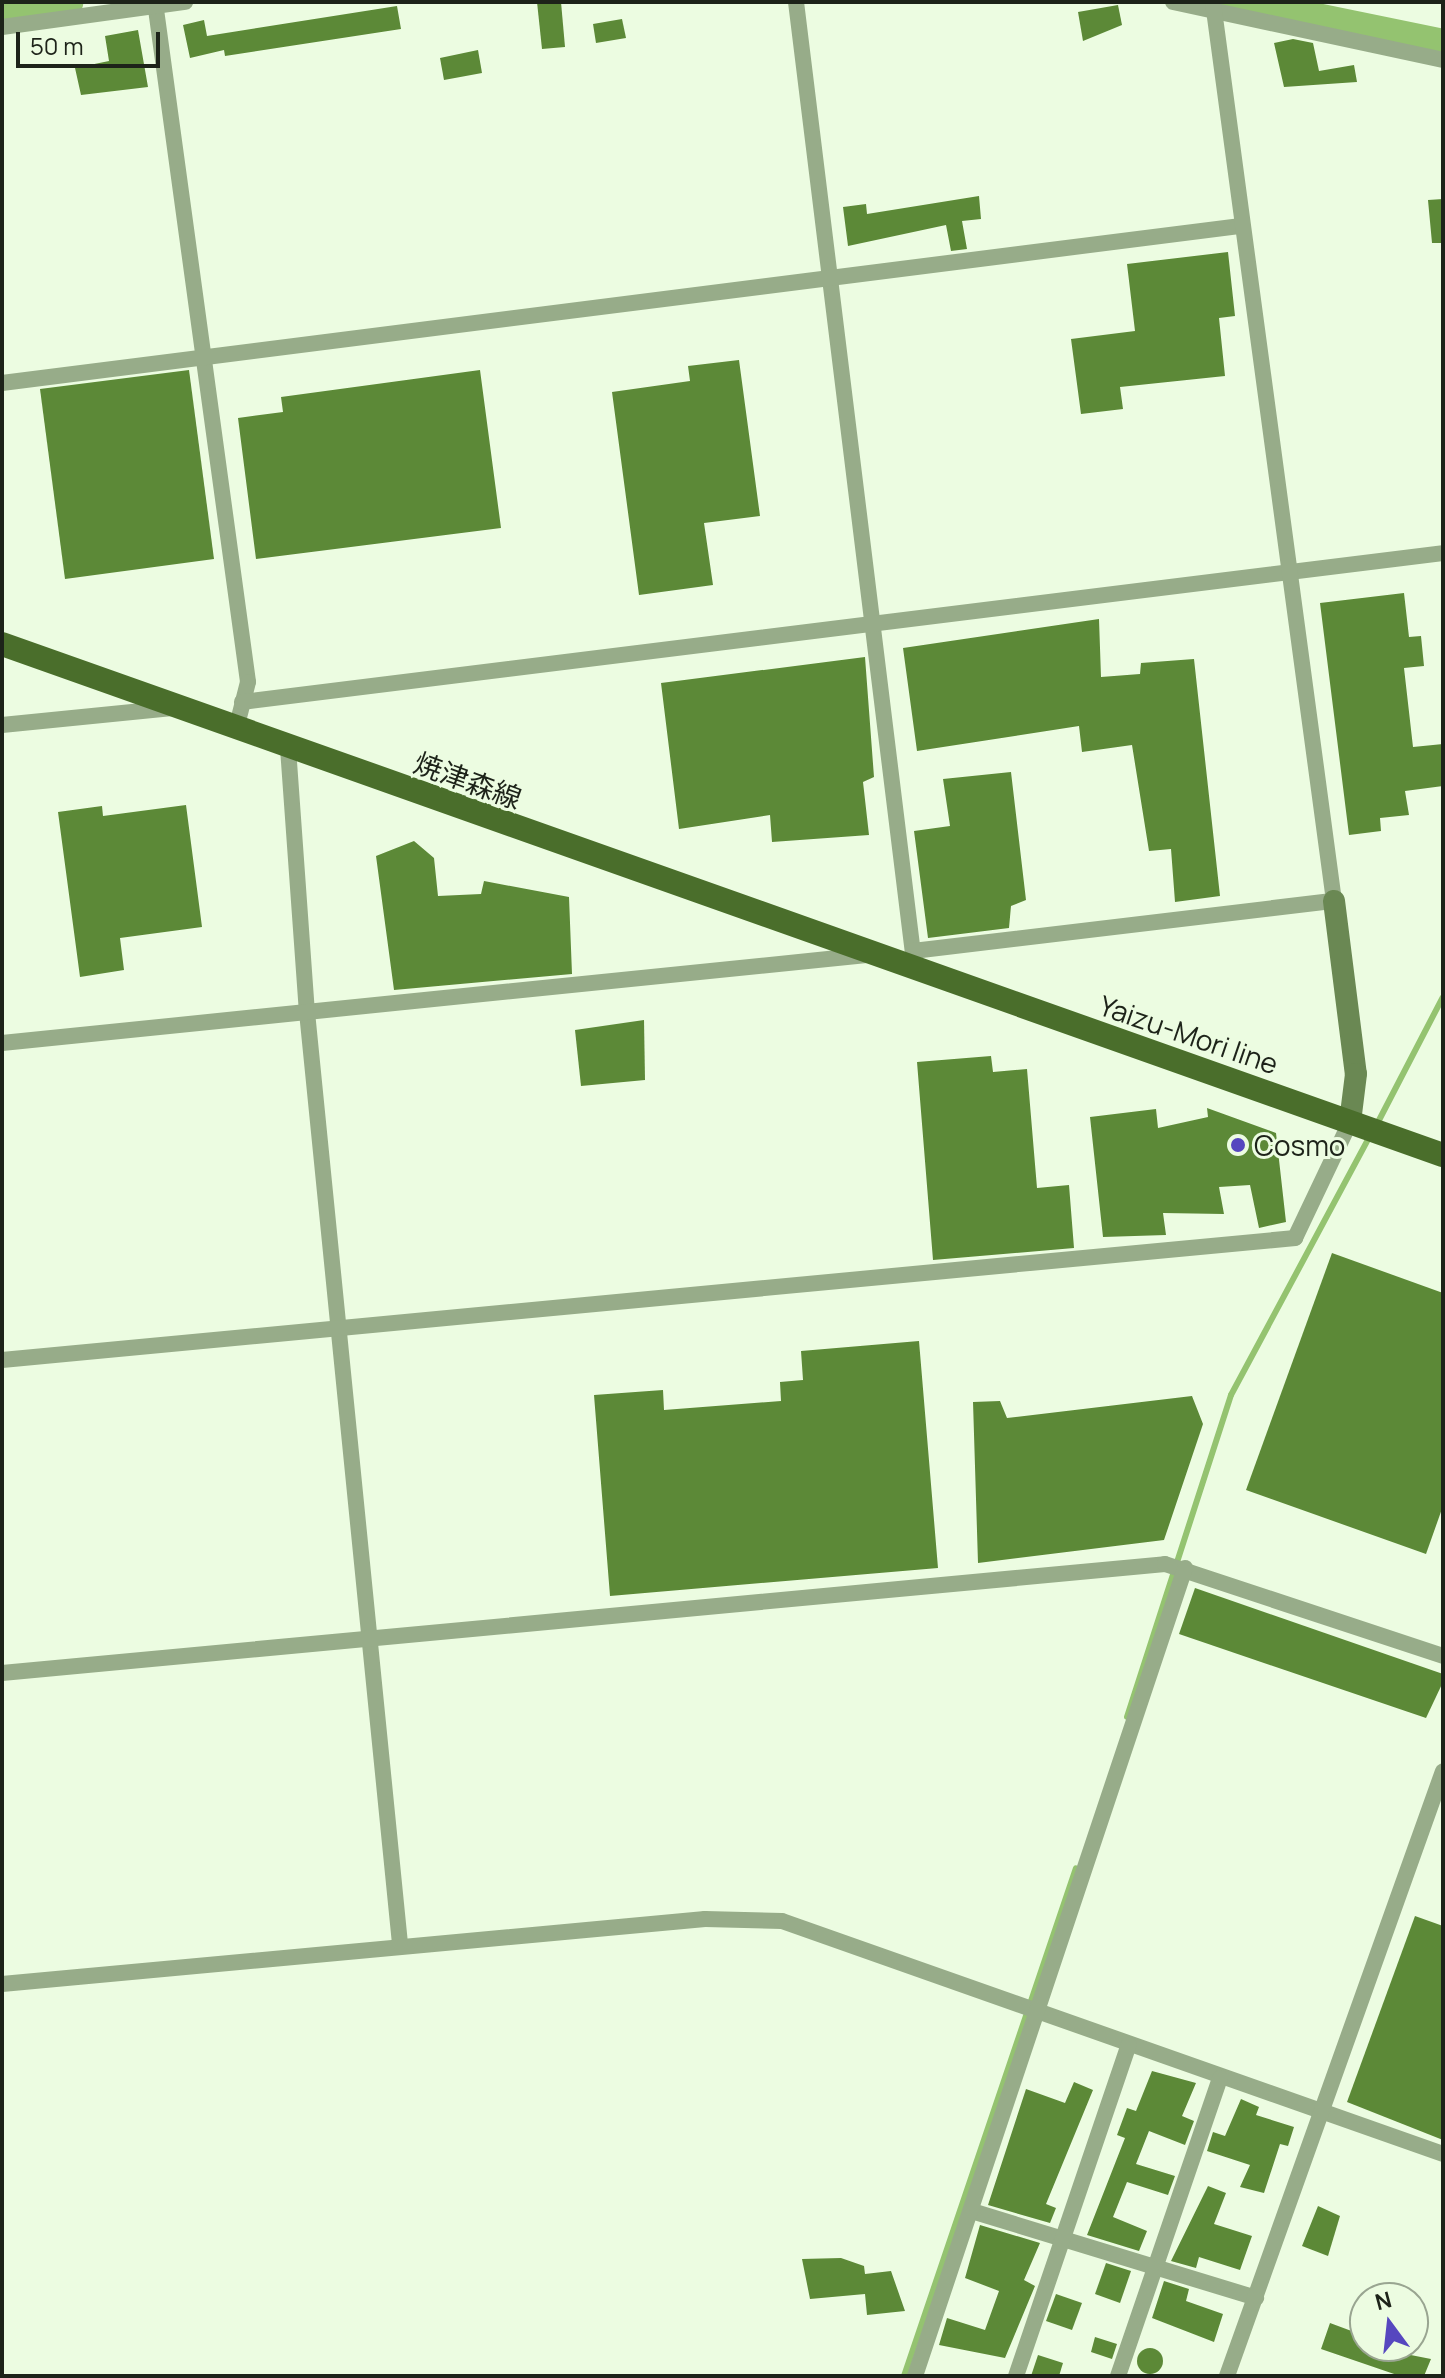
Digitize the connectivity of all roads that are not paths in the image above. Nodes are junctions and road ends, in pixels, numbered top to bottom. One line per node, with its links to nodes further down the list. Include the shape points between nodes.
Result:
1 (185, 2): 4 (street)
2 (796, 2): 9 (street)
3 (1173, 2): 5 (street)
4 (156, 4): 6 (street); 10 (street)
5 (1212, 6): 7 (street); 8 (street)
6 (2, 27)
7 (1443, 60)
8 (1239, 226): 9 (street); 13 (street)
9 (830, 278): 10 (street); 14 (street)
10 (203, 359): 11 (street); 16 (street, via 248,682)
11 (2, 383)
12 (1443, 553): 13 (street)
13 (1286, 574): 14 (street); 21 (street)
14 (874, 625): 16 (street); 23 (street)
15 (2, 644): 17 (main road, 焼津森線)
16 (242, 702): 19 (street)
17 (177, 707): 18 (street); 19 (main road, 焼津森線)
18 (2, 725)
19 (236, 729): 20 (main road, 焼津森線)
20 (288, 748): 22 (main road, 焼津森線); 24 (street)
21 (1334, 901): 23 (street); 26 (street, via 1356,1074)
22 (869, 955): 23 (main road, 焼津森線); 24 (street)
23 (914, 960): 26 (main road, Yaizu-Mori line)
24 (307, 1012): 25 (street); 28 (street)
25 (2, 1043)
26 (1350, 1122): 27 (main road, Yaizu-Mori line); 28 (street, via 1295,1238)
27 (1443, 1155)
28 (341, 1324): 29 (street); 31 (street)
29 (2, 1360)
30 (1185, 1568): 31 (street, via 1165,1564); 32 (street); 37 (street)
31 (370, 1640): 33 (street); 35 (street)
32 (1443, 1656)
33 (2, 1673)
34 (1443, 1771): 40 (street)
35 (400, 1944): 36 (street); 37 (street, via 705,1919 782,1921)
36 (2, 1984)
37 (1039, 2013): 38 (street); 42 (street)
38 (1129, 2045): 39 (street); 43 (street)
39 (1220, 2078): 40 (street); 44 (street)
40 (1324, 2113): 41 (street); 45 (street)
41 (1443, 2154)
42 (975, 2212): 43 (street); 46 (street)
43 (1063, 2239): 44 (street); 47 (street)
44 (1155, 2270): 45 (street); 48 (street)
45 (1256, 2298): 49 (street)
46 (915, 2376)
47 (1016, 2376)
48 (1118, 2376)
49 (1227, 2376)

